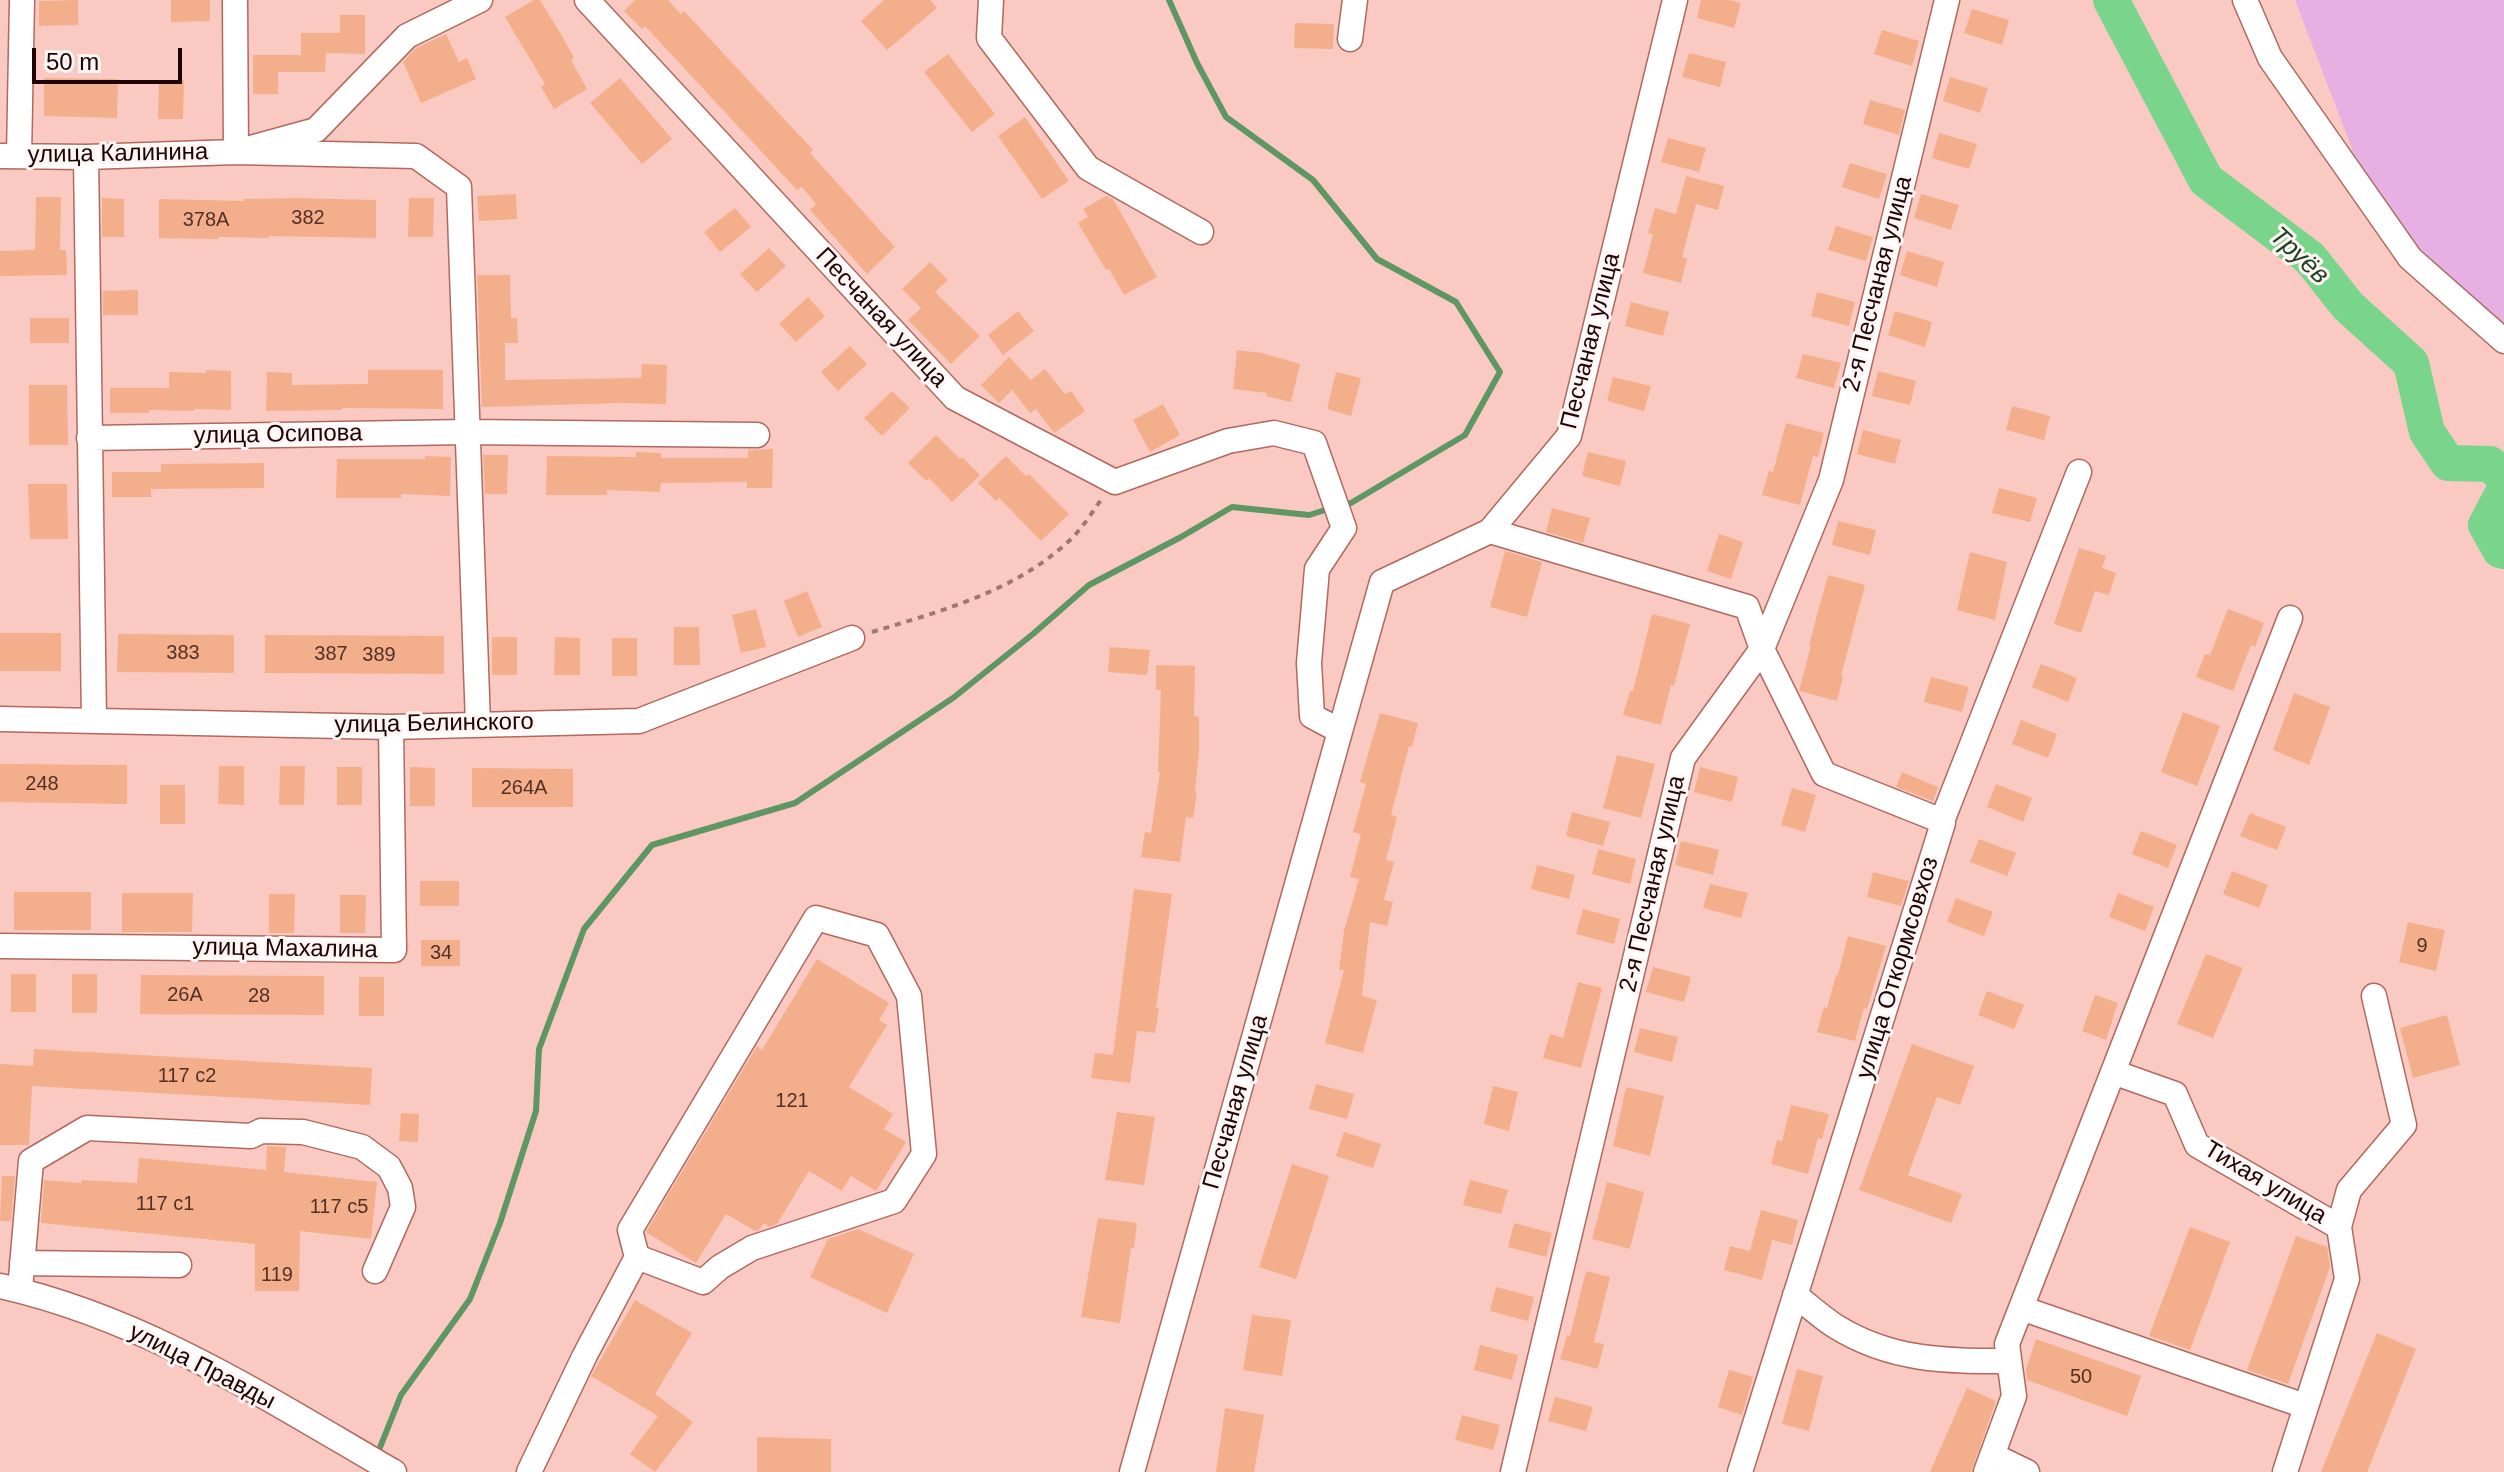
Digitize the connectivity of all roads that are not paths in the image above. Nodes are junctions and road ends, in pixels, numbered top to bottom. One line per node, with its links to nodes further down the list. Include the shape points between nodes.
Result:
1 (22, 0): 12 (street)
2 (235, 0): 11 (street)
3 (480, 0): 11 (street, улица Калинина, via 407,36 316,130)
4 (587, 0): 28 (street, Песчаная улица, via 955,398 1115,482 1228,441 1274,433 1314,443 1344,528 1317,569 1309,663 1312,716)
5 (991, 0): 14 (street, via 989,38 1088,168)
6 (1355, 0): 10 (street)
7 (1675, 0): 20 (street, Песчаная улица, via 1569,436)
8 (1947, 0): 23 (street, 2-я Песчаная улица, via 1831,480)
9 (2245, 0): 15 (street, via 2270,58 2410,258)
10 (1350, 39)
11 (236, 152): 13 (street, улица Калинина); 16 (street, улица Калинина, via 416,156 459,187)
12 (10, 156): 13 (street, улица Калинина)
13 (86, 157): 18 (street)
14 (1201, 232)
15 (2504, 341)
16 (468, 432): 17 (street, улица Осипова); 18 (street, улица Осипова); 26 (street)
17 (757, 435)
18 (89, 438): 25 (street)
19 (2079, 472): 29 (street, улица Откормсовхоз)
20 (1490, 531): 23 (street, via 1747,607); 28 (street, Песчаная улица, via 1382,582)
21 (2290, 618): 32 (street)
22 (852, 638): 26 (street, улица Белинского, via 639,721)
23 (1762, 649): 29 (street, via 1824,774); 48 (street, 2-я Песчаная улица, via 1683,758)
24 (0, 719): 25 (street, улица Белинского)
25 (94, 721): 27 (street, улица Белинского)
26 (478, 724): 27 (street, улица Белинского)
27 (391, 727): 30 (street, улица Махалина, via 394,950)
28 (1340, 731): 47 (street, Песчаная улица)
29 (1942, 821): 39 (street, улица Откормсовхоз)
30 (0, 946)
31 (2374, 996): 33 (street, Тихая улица, via 2404,1125 2349,1190)
32 (2113, 1072): 33 (street, Тихая улица, via 2175,1094 2197,1145); 40 (street)
33 (2339, 1227): 42 (street, via 2347,1279)
34 (637, 1257): 34 (street, via 630,1230 816,918 877,935 909,996 924,1154 894,1201 752,1248 703,1282); 46 (street)
35 (22, 1263): 36 (street); 37 (street, via 31,1161 87,1128 251,1136 261,1131 303,1132 362,1147 389,1167 403,1207); 38 (street)
36 (179, 1265)
37 (375, 1271)
38 (10, 1288): 45 (street, улица Правды, via 112,1321 192,1356)
39 (1795, 1295): 41 (street, via 1835,1326 1878,1347 1937,1361); 49 (street, улица Откормсовхоз)
40 (2021, 1308): 41 (street, via 2007,1344); 42 (street)
41 (2009, 1361): 43 (street, via 2014,1396)
42 (2305, 1406): 44 (street)
43 (1989, 1464): 50 (street)
44 (2287, 1471)
45 (394, 1472)
46 (529, 1472)
47 (1132, 1472)
48 (1513, 1472)
49 (1740, 1472)
50 (2027, 1472)

